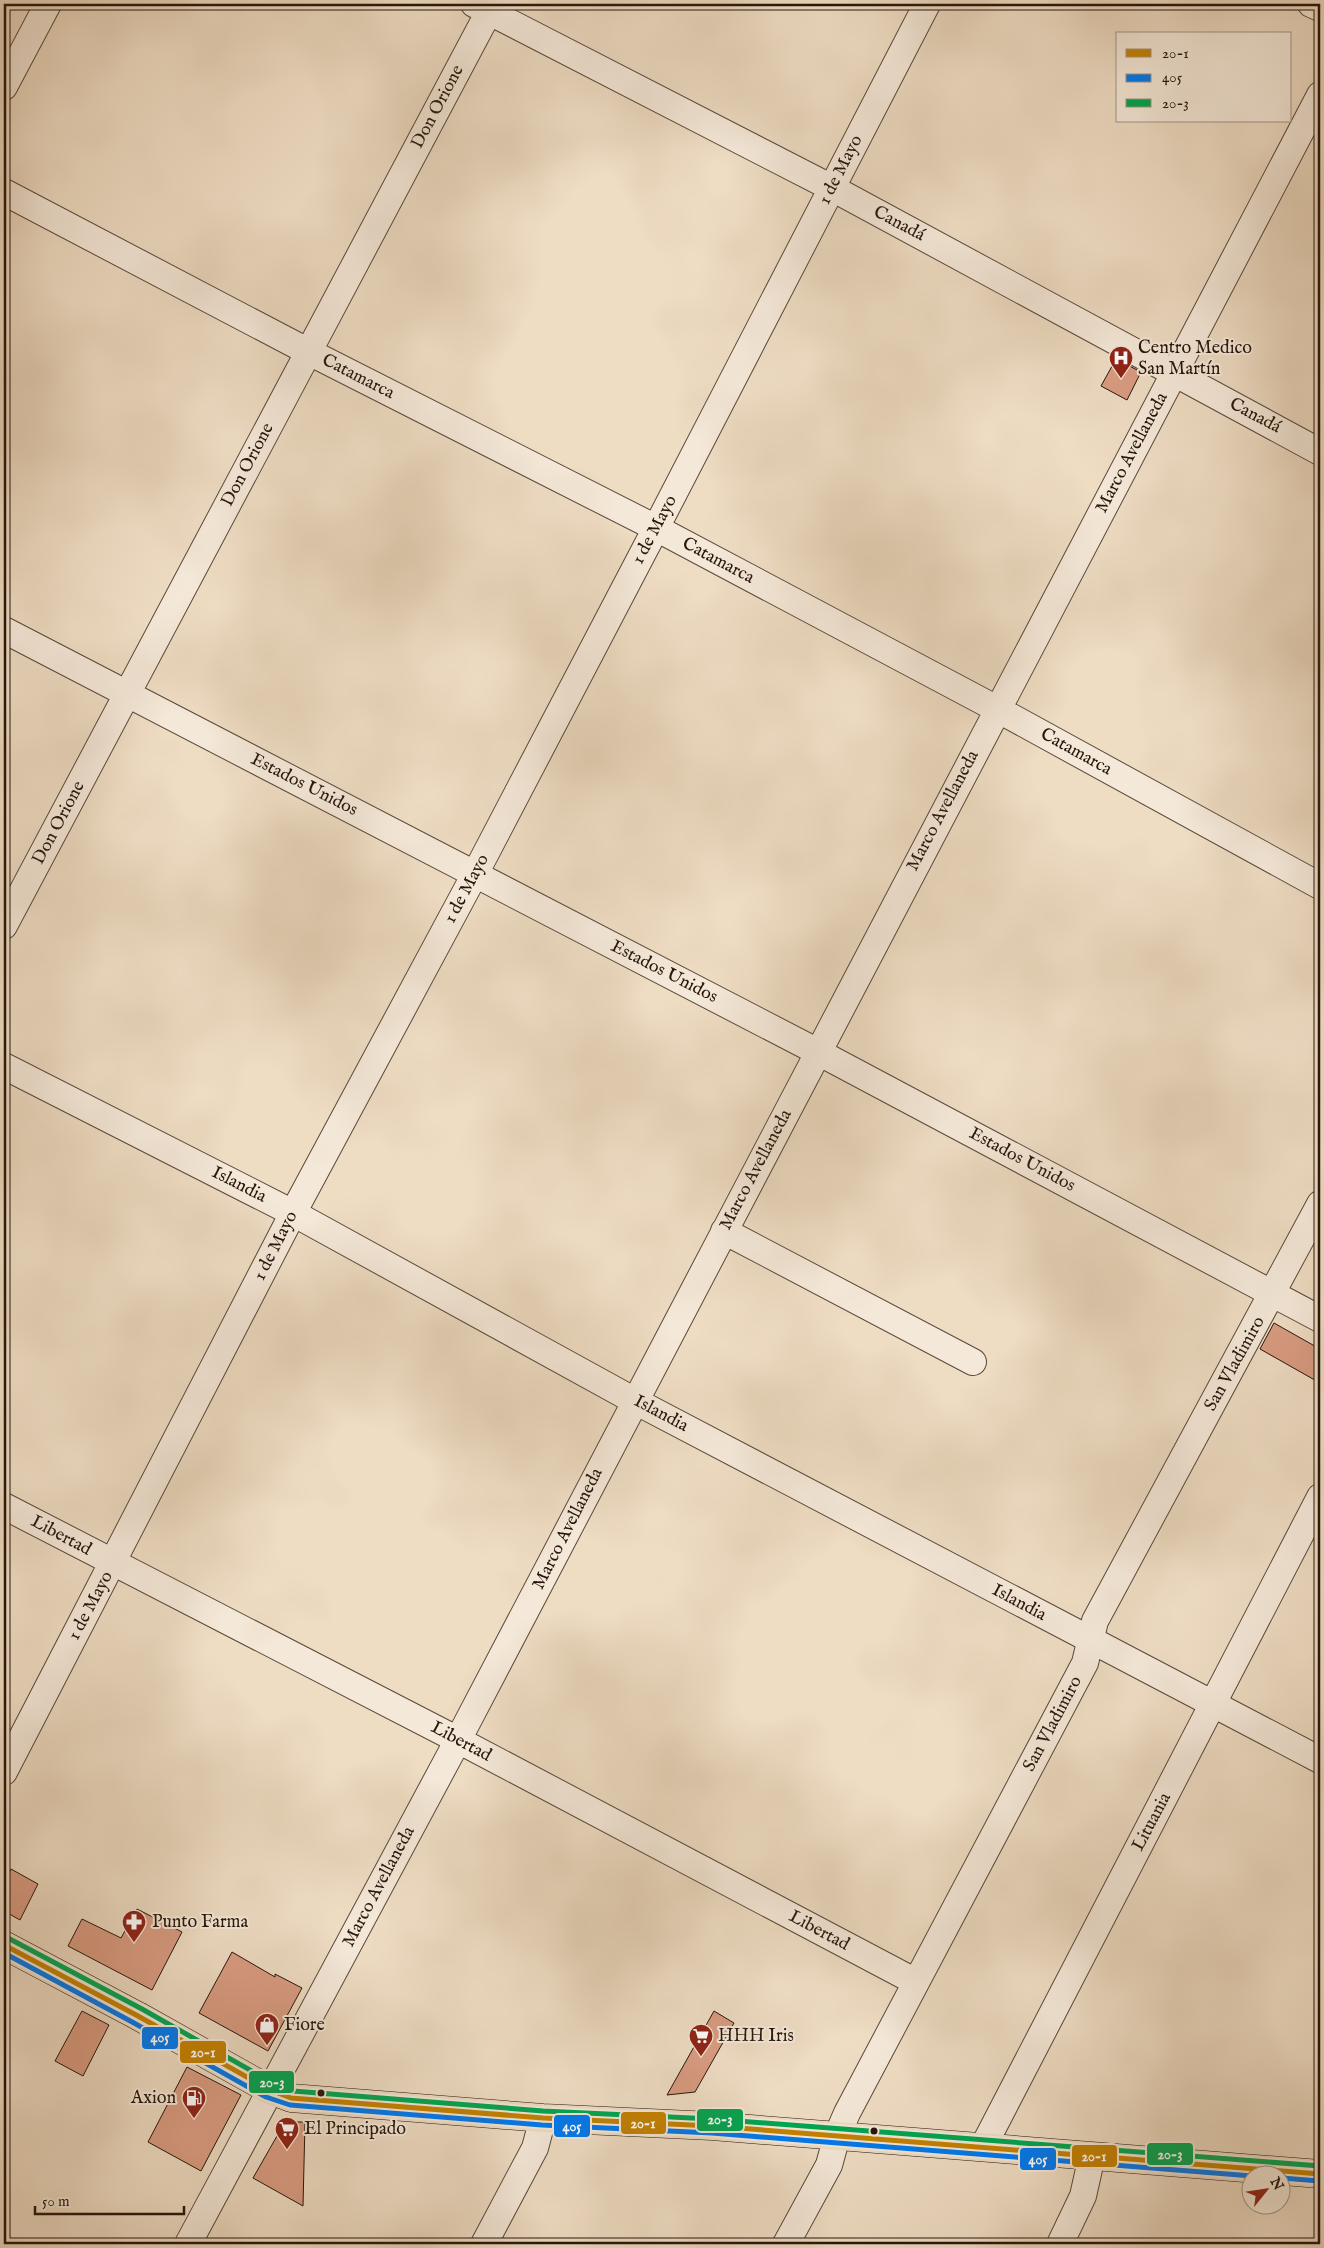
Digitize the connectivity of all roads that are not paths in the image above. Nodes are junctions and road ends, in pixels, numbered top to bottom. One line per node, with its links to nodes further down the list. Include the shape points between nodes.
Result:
1 (48, 4): 6 (street)
2 (927, 4): 8 (street, 1 de Mayo)
3 (1312, 4): 5 (street)
4 (485, 6): 8 (street, Canadá); 10 (street, Don Orione)
5 (1320, 8)
6 (4, 87)
7 (1320, 94): 11 (street, Marco Avellaneda)
8 (832, 188): 11 (street, Canadá); 13 (street, 1 de Mayo)
9 (4, 192): 10 (street, Catamarca)
10 (308, 352): 13 (street, Catamarca); 15 (street, Don Orione)
11 (1174, 373): 12 (street, Canadá); 16 (street, Marco Avellaneda)
12 (1320, 452)
13 (656, 528): 16 (street, Catamarca); 17 (street, 1 de Mayo)
14 (4, 630): 15 (street, Estados Unidos)
15 (127, 694): 17 (street, Estados Unidos); 19 (street, Don Orione)
16 (997, 709): 18 (street, Catamarca); 20 (street, Marco Avellaneda)
17 (475, 874): 20 (street, Estados Unidos); 23 (street, 1 de Mayo)
18 (1320, 886)
19 (4, 926)
20 (818, 1052): 24 (street, Marco Avellaneda); 25 (street, Estados Unidos)
21 (4, 1066): 23 (street, Islandia)
22 (1320, 1204): 25 (street, San Vladimiro)
23 (293, 1213): 28 (street, Islandia); 31 (street, 1 de Mayo)
24 (724, 1231): 27 (street); 28 (street, Marco Avellaneda)
25 (1273, 1295): 26 (street, Estados Unidos); 32 (street, San Vladimiro, via 1095,1621)
26 (1320, 1319)
27 (973, 1362)
28 (635, 1401): 32 (street, Islandia); 34 (street, Marco Avellaneda)
29 (1320, 1497): 33 (street, Lituania)
30 (4, 1506): 31 (street, Libertad)
31 (113, 1563): 34 (street, Libertad); 36 (street, 1 de Mayo)
32 (1090, 1641): 33 (street, Islandia); 38 (street, San Vladimiro, via 1085,1663)
33 (1214, 1704): 35 (street, Islandia); 42 (street, Lituania)
34 (458, 1740): 38 (street, Libertad); 39 (street, Marco Avellaneda)
35 (1320, 1760)
36 (4, 1772)
37 (4, 1945): 39 (main road)
38 (916, 1982): 41 (street, San Vladimiro)
39 (270, 2090): 40 (main road, via 291,2098); 45 (street, Marco Avellaneda)
40 (543, 2118): 41 (main road); 46 (street, via 535,2148)
41 (837, 2136): 42 (main road); 47 (street, San Vladimiro, via 829,2165)
42 (983, 2147): 43 (main road)
43 (1092, 2156): 44 (main road); 48 (street, via 1083,2196)
44 (1320, 2174)
45 (188, 2244)
46 (484, 2244)
47 (786, 2244)
48 (1060, 2244)

